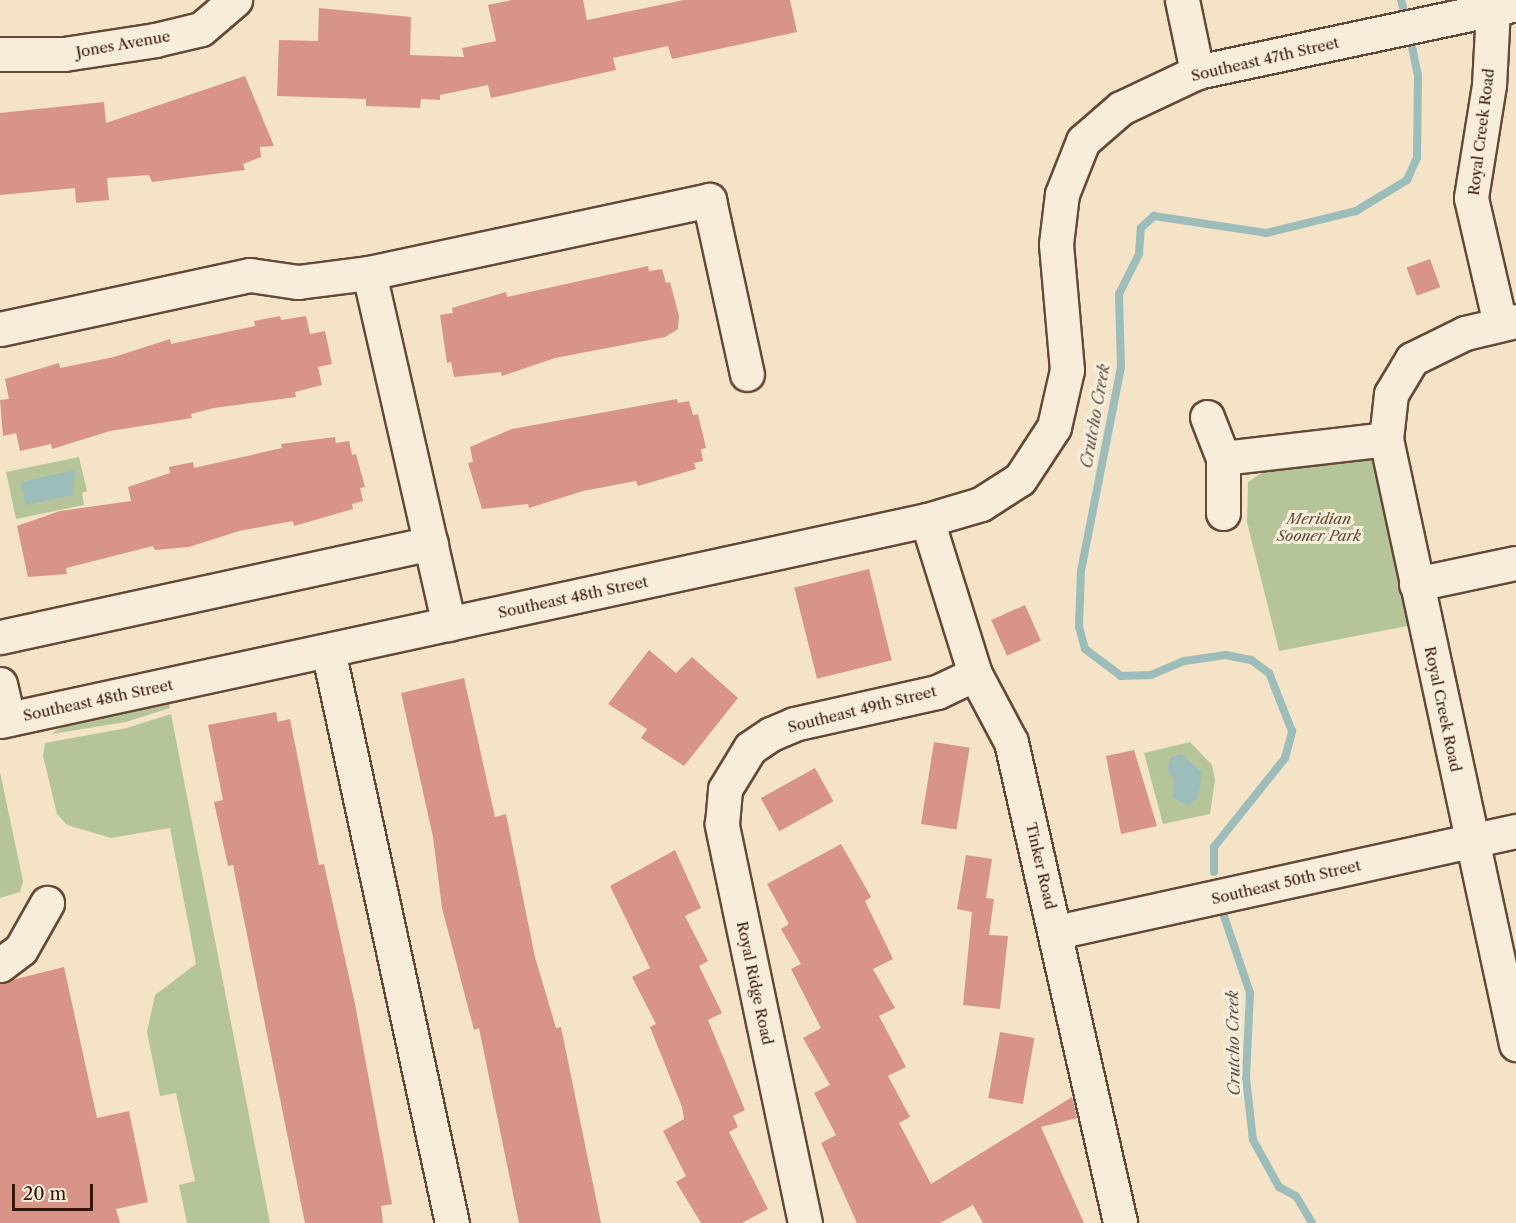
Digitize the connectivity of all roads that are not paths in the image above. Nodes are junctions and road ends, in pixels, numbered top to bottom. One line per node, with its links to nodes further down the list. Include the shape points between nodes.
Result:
1 (235, 0): 4 (street, Jones Avenue, via 201,29 155,40 64,54)
2 (1182, 0): 5 (street)
3 (1505, 7): 5 (street, Southeast 47th Street); 7 (street, Royal Creek Road, via 1471,198)
4 (0, 54)
5 (1197, 72): 9 (street, Southeast 47th Street, via 1121,108 1083,141 1062,194 1056,244)
6 (369, 273): 8 (street, via 298,282 250,275); 10 (street, via 709,200); 16 (street)
7 (1508, 323): 12 (street, Royal Creek Road, via 1430,347 1400,375 1391,394)
8 (0, 329)
9 (1067, 370): 15 (street, Southeast 48th Street, via 1054,427 1020,479 981,504)
10 (747, 374)
11 (1207, 417): 13 (street)
12 (1386, 439): 13 (street); 18 (street, Royal Creek Road)
13 (1223, 458): 14 (street)
14 (1223, 513)
15 (927, 520): 19 (street, Southeast 48th Street); 22 (street, Tinker Road)
16 (431, 543): 19 (street); 20 (street)
17 (1516, 562): 18 (street)
18 (1416, 584): 27 (street, Royal Creek Road)
19 (449, 624): 21 (street, Southeast 48th Street)
20 (0, 637)
21 (328, 650): 24 (street, Southeast 48th Street); 32 (street)
22 (975, 674): 25 (street, Southeast 49th Street, via 937,692 794,724); 29 (street, Tinker Road, via 1011,742)
23 (0, 684): 24 (street)
24 (4, 720)
25 (750, 748): 33 (street, Royal Ridge Road, via 725,789 722,824)
26 (1516, 831): 27 (street, Southeast 50th Street)
27 (1471, 841): 29 (street, Southeast 50th Street); 31 (street, Royal Creek Road)
28 (47, 903): 30 (street, via 21,949)
29 (1056, 932): 34 (street, Tinker Road)
30 (0, 965)
31 (1516, 1044)
32 (452, 1223)
33 (806, 1223)
34 (1120, 1223)

